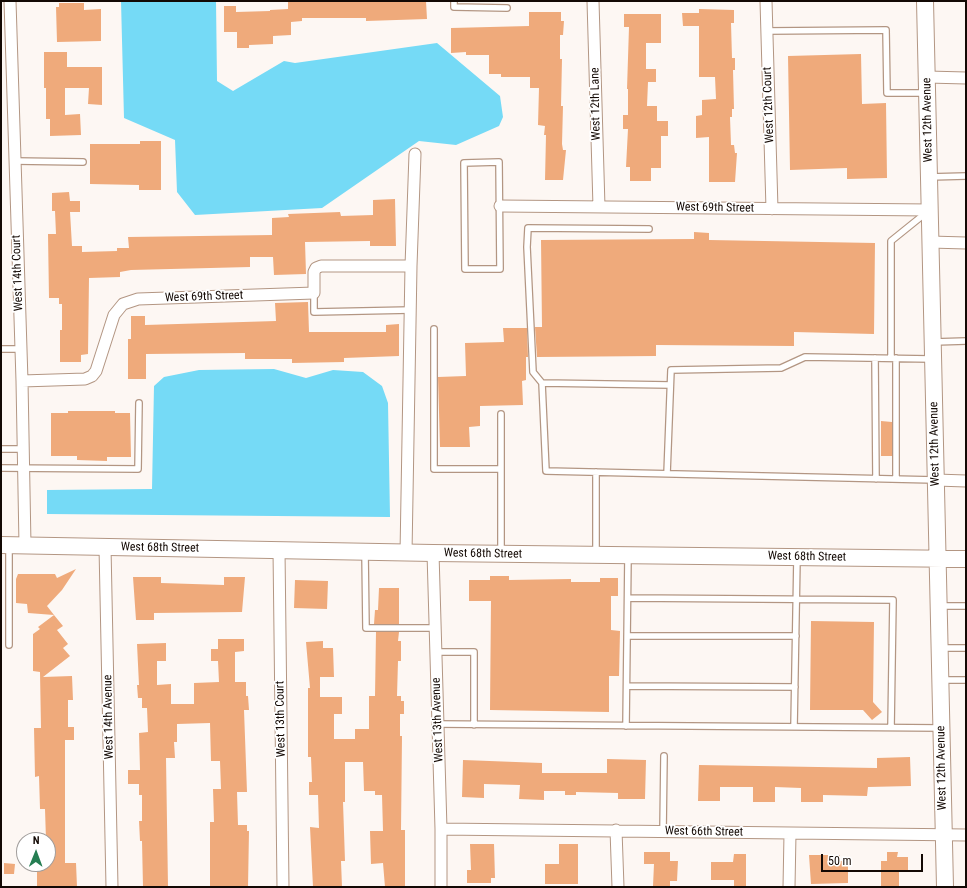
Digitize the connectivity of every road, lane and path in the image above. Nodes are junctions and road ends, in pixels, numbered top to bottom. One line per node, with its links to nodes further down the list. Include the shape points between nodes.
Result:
1 (10, 1): 12 (street, West 14th Court)
2 (454, 1): 6 (lane, via 454,7)
3 (593, 1): 17 (street, West 12th Lane)
4 (766, 1): 7 (street, West 12th Court)
5 (925, 1): 8 (main road, West 12th Avenue)
6 (506, 8)
7 (767, 30): 10 (lane, via 886,30 887,93); 18 (street, West 12th Court)
8 (927, 77): 9 (street); 10 (main road, West 12th Avenue)
9 (966, 78)
10 (928, 93): 15 (main road, West 12th Avenue)
11 (415, 154): 23 (street)
12 (15, 161): 13 (lane); 30 (street, West 14th Court)
13 (83, 162)
14 (966, 176): 15 (lane)
15 (929, 177): 19 (main road, West 12th Avenue)
16 (500, 206): 16 (lane, via 499,162 464,163 465,269 500,269); 17 (street, West 69th Street)
17 (599, 207): 18 (street, West 69th Street)
18 (772, 209): 19 (street, West 69th Street)
19 (930, 210): 21 (main road, West 12th Avenue); 32 (lane, via 891,241)
20 (649, 229): 35 (lane, via 528,228 534,372)
21 (930, 242): 22 (street); 28 (main road, West 12th Avenue)
22 (966, 243)
23 (411, 266): 24 (street, via 321,266 314,272); 25 (street)
24 (314, 293): 25 (lane, via 314,312); 34 (street, West 69th Street, via 138,299 123,304 114,315 96,371 92,376 85,380)
25 (411, 310): 55 (street)
26 (434, 329): 43 (lane, via 434,469)
27 (966, 341): 28 (lane)
28 (933, 342): 33 (main road, West 12th Avenue)
29 (1, 348): 30 (lane)
30 (20, 349): 34 (street, West 14th Court)
31 (875, 358): 32 (lane); 36 (lane, via 805,357 782,368 671,370); 46 (lane)
32 (893, 358): 33 (lane); 47 (lane)
33 (933, 359): 48 (main road, West 12th Avenue)
34 (22, 381): 40 (street, West 14th Court)
35 (542, 383): 36 (lane); 44 (lane, via 546,471)
36 (670, 384): 45 (lane)
37 (139, 404): 42 (lane, via 138,469)
38 (501, 414): 43 (lane)
39 (1, 449): 40 (lane)
40 (24, 449): 42 (street, West 14th Court)
41 (1, 468): 42 (lane)
42 (24, 468): 51 (street, West 14th Court)
43 (501, 469): 57 (lane)
44 (596, 472): 45 (lane); 58 (lane)
45 (667, 474): 46 (lane)
46 (876, 479): 47 (lane)
47 (896, 479): 48 (lane)
48 (936, 480): 49 (street); 61 (main road, West 12th Avenue)
49 (966, 481)
50 (5, 545): 51 (main road, West 68th Street); 70 (lane)
51 (25, 545): 52 (main road, West 68th Street)
52 (105, 547): 53 (main road, West 68th Street); 91 (street, West 14th Avenue)
53 (279, 550): 54 (main road, West 68th Street); 92 (street, West 13th Court)
54 (365, 552): 55 (main road, West 68th Street); 67 (lane, via 366,628)
55 (406, 552): 56 (main road, West 68th Street)
56 (433, 553): 57 (main road, West 68th Street); 67 (street, West 13th Avenue)
57 (502, 554): 58 (main road, West 68th Street)
58 (596, 555): 59 (main road, West 68th Street)
59 (628, 555): 60 (main road, West 68th Street); 63 (lane)
60 (797, 557): 61 (main road, West 68th Street); 64 (lane)
61 (937, 559): 62 (main road, West 68th Street); 65 (main road, West 12th Avenue)
62 (966, 559)
63 (628, 598): 64 (lane); 68 (lane)
64 (796, 598): 69 (lane); 82 (lane, via 893,600)
65 (939, 606): 66 (lane); 71 (main road, West 12th Avenue)
66 (966, 606)
67 (435, 628): 73 (street, West 13th Avenue)
68 (627, 636): 69 (lane); 76 (lane)
69 (796, 636): 77 (lane)
70 (9, 645)
71 (940, 648): 72 (lane); 74 (main road, West 12th Avenue)
72 (966, 648)
73 (436, 652): 78 (street, West 13th Avenue); 79 (lane, via 474,652)
74 (940, 680): 75 (lane); 83 (main road, West 12th Avenue)
75 (966, 680)
76 (626, 686): 77 (lane); 80 (lane)
77 (795, 687): 81 (lane)
78 (438, 724): 79 (lane); 85 (street, West 13th Avenue)
79 (474, 725): 80 (lane)
80 (626, 726): 81 (lane)
81 (794, 726): 82 (lane)
82 (891, 727): 83 (lane)
83 (941, 728): 89 (main road, West 12th Avenue)
84 (664, 756): 87 (lane)
85 (442, 829): 86 (street, West 66th Street); 93 (street, West 13th Avenue)
86 (616, 830): 87 (street, West 66th Street); 94 (street)
87 (663, 831): 88 (street, West 66th Street)
88 (790, 834): 89 (street, West 66th Street); 95 (street)
89 (944, 835): 90 (street, West 66th Street); 96 (main road, West 12th Avenue)
90 (966, 835)
91 (112, 887)
92 (283, 887)
93 (441, 887)
94 (618, 887)
95 (789, 887)
96 (945, 887)

